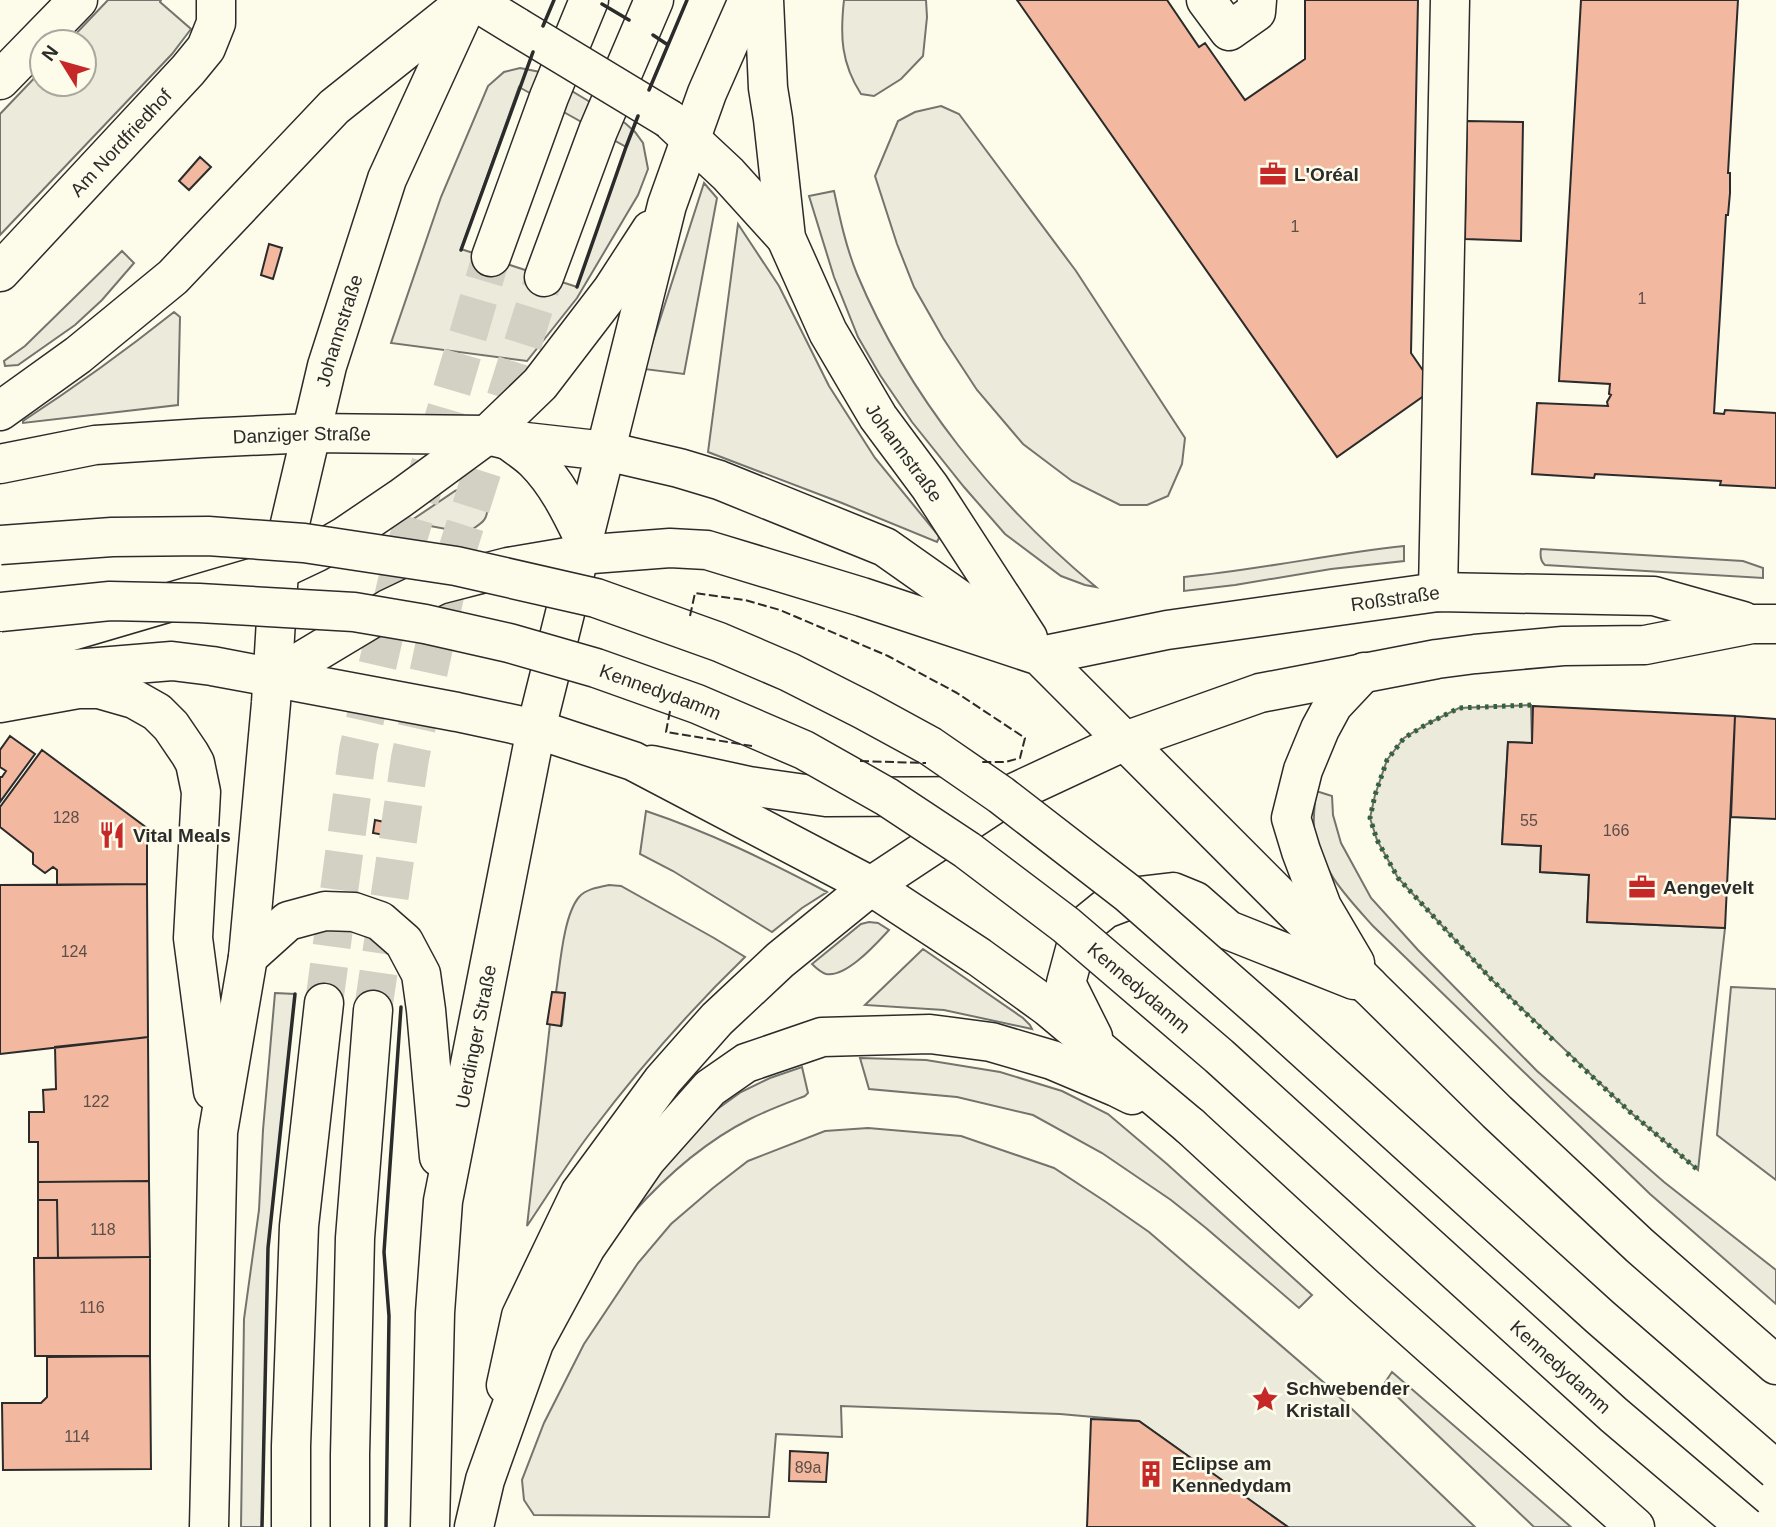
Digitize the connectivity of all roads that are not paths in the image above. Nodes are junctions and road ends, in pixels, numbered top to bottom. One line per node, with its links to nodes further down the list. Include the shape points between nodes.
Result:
1 (78, 0): 11 (main road)
2 (216, 0): 16 (main road, Am Nordfriedhof, via 216,23 206,48)
3 (470, 0): 12 (main road, Johannstraße, bridge); 18 (main road, via 334,107 173,277); 19 (main road, Johannstraße, via 387,179 327,366)
4 (590, 0): 15 (main road)
5 (654, 0): 17 (main road, via 598,131)
6 (748, 0): 12 (main road, via 707,93)
7 (764, 0): 14 (main road, Johannstraße, via 768,88)
8 (1206, 0): 9 (main road, via 1229,31 1256,12)
9 (1257, 0)
10 (1450, 0): 26 (main road)
11 (0, 80)
12 (680, 128): 13 (main road); 14 (main road, Johannstraße)
13 (667, 205): 20 (main road, via 612,290); 21 (main road)
14 (786, 238): 30 (main road, Johannstraße, via 828,332 877,417 930,487)
15 (491, 257)
16 (0, 272)
17 (544, 277)
18 (0, 411)
19 (311, 433): 20 (main road, Danziger Straße); 22 (main road, Danziger Straße, via 95,445); 25 (main road, Johannstraße)
20 (497, 438): 21 (main road, Danziger Straße); 24 (main road, via 535,461 554,484 569,508); 25 (main road, via 345,536)
21 (606, 452): 24 (main road); 30 (main road, via 719,480 885,547)
22 (0, 464)
23 (0, 545): 49 (main road, bridge, via 208,536 304,543 456,566 596,598 719,642 864,710 930,746 1001,795 1129,894)
24 (581, 546): 30 (main road, via 707,550); 33 (main road, via 438,585 388,609); 35 (main road, Uerdinger Straße)
25 (279, 570): 29 (main road); 33 (main road, Johannstraße)
26 (1438, 592): 28 (main road, Roßstraße, via 1654,596); 30 (main road, Roßstraße, via 1167,630)
27 (0, 612): 57 (main road, Kennedydamm, bridge, via 110,601 199,603 354,612 425,624 509,642 596,668 697,704 804,750 967,850 1066,925 1219,1056 1614,1415)
28 (1764, 624): 31 (main road, Roßstraße, via 1645,645 1475,653)
29 (0, 652)
30 (1040, 656): 36 (main road)
31 (1364, 672): 36 (main road, Roßstraße, via 1260,693); 41 (main road, via 1333,705 1320,729 1303,769 1292,818 1322,907)
32 (0, 675): 33 (main road, via 172,661)
33 (273, 678): 35 (main road); 40 (main road)
34 (0, 703): 46 (main road, via 99,689 134,699 157,712 190,754 201,792 193,938)
35 (536, 730): 37 (main road); 47 (main road, Uerdinger Straße)
36 (1125, 741): 38 (main road, Roßstraße); 41 (main road)
37 (633, 761): 38 (main road, via 826,797); 39 (main road)
38 (1007, 796): 39 (main road, Roßstraße)
39 (871, 886): 44 (main road, via 979,957); 50 (main road, via 717,1019 663,1080 580,1192 521,1316)
40 (247, 957): 46 (main road); 47 (main road, via 288,921 326,911 354,912 380,921 404,942 421,974 425,998)
41 (1369, 986): 44 (main road, via 1228,930 1195,901 1173,892 1139,896 1105,909 1089,922 1077,942 1066,983); 48 (main road, via 1640,1247)
42 (324, 1003): 52 (main road, via 299,1226)
43 (373, 1010): 53 (main road, via 355,1238)
44 (1099, 1050): 45 (main road)
45 (1190, 1126): 50 (main road, via 1104,1081 991,1042 930,1034 822,1037 746,1063 710,1088 646,1160 586,1247 534,1343); 56 (main road)
46 (218, 1132): 51 (main road)
47 (443, 1201): 54 (main road, Uerdinger Straße, via 435,1313)
48 (1776, 1365)
49 (1776, 1470)
50 (485, 1480): 55 (main road)
51 (209, 1527)
52 (292, 1527)
53 (351, 1527)
54 (430, 1527)
55 (474, 1527)
56 (1635, 1527)
57 (1746, 1527)

